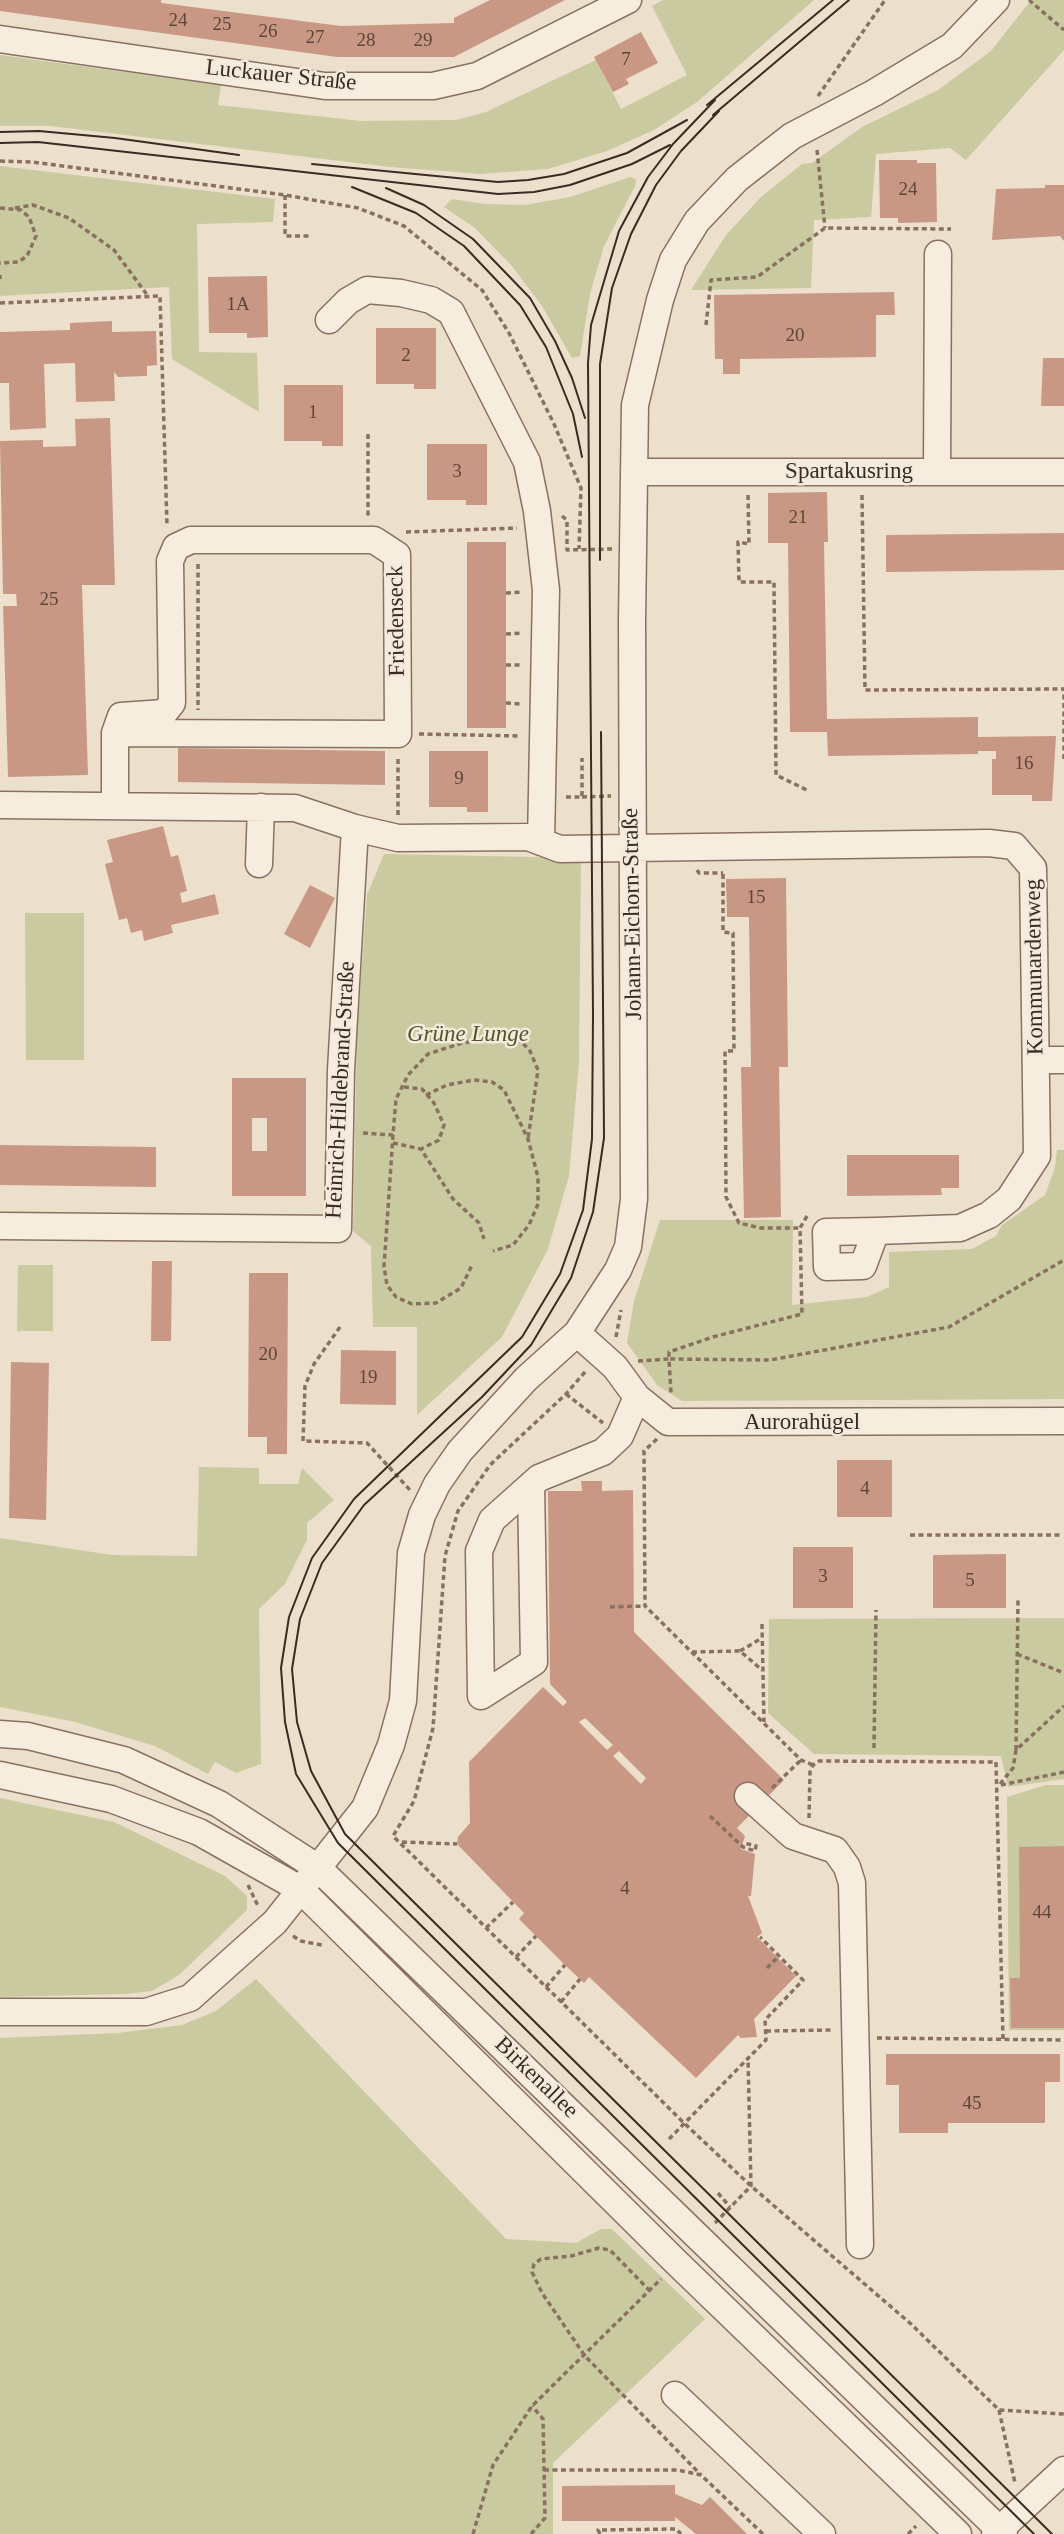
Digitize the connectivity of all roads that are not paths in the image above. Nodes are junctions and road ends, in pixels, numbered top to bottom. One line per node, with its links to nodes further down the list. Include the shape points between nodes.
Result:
1 (628, 0): 3 (street, Luckauer Straße, via 477,76 433,86 325,86)
2 (996, 0): 6 (street, Johann-Eichorn-Straße, via 952,46 792,136 737,179 697,221 673,260 646,351 635,405)
3 (0, 39)
4 (938, 254): 7 (street)
5 (328, 320): 14 (street, via 367,290 431,300 452,312 527,462 546,590)
6 (634, 472): 7 (street, Spartakusring); 15 (street, Johann-Eichorn-Straße)
7 (937, 472): 8 (street, Spartakusring)
8 (1064, 472)
9 (115, 733): 9 (street, Friedenseck, via 398,734 397,555 374,540 191,540 176,547 170,561 172,703 164,713 121,716); 11 (street)
10 (0, 805): 11 (street)
11 (115, 806): 12 (street)
12 (261, 807): 13 (street, via 295,808); 16 (street)
13 (355, 828): 14 (street, via 398,838 528,837); 19 (street, Heinrich-Hildebrand-Straße, via 338,1229)
14 (541, 842): 15 (street, via 560,849)
15 (635, 847): 17 (street, Kommunardenweg, via 1014,846 1033,868); 21 (street, Johann-Eichorn-Straße, via 634,1199 628,1247)
16 (258, 864)
17 (1037, 1060): 18 (street); 20 (street, Kommunardenweg, via 1037,1156 1009,1199 989,1215 960,1228)
18 (1064, 1060)
19 (0, 1226)
20 (876, 1231)
21 (576, 1333): 22 (street, via 615,1367); 28 (street, Johann-Eichorn-Straße, via 460,1451 432,1494 411,1553 404,1701 391,1745 365,1808)
22 (637, 1397): 23 (street, Aurorahügel, via 668,1422); 24 (street, via 620,1436 603,1452)
23 (1064, 1421)
24 (531, 1485): 24 (street, via 492,1520 480,1550 481,1696 534,1662)
25 (0, 1734): 28 (street, Birkenallee, via 27,1736 124,1760 219,1804)
26 (0, 1775): 29 (street, Birkenallee, via 111,1799 199,1832)
27 (760, 1792): 31 (street, via 793,1836 835,1850 852,1883 865,2034)
28 (318, 1868): 29 (street, Johann-Eichorn-Straße); 34 (street, Birkenallee)
29 (300, 1889): 30 (street, Johann-Eichorn-Straße, via 275,1922 190,1998 146,2012); 36 (street, Birkenallee)
30 (0, 2012)
31 (860, 2245)
32 (676, 2395): 35 (street)
33 (1064, 2470): 34 (street)
34 (1000, 2533)
35 (822, 2534)
36 (958, 2534)

